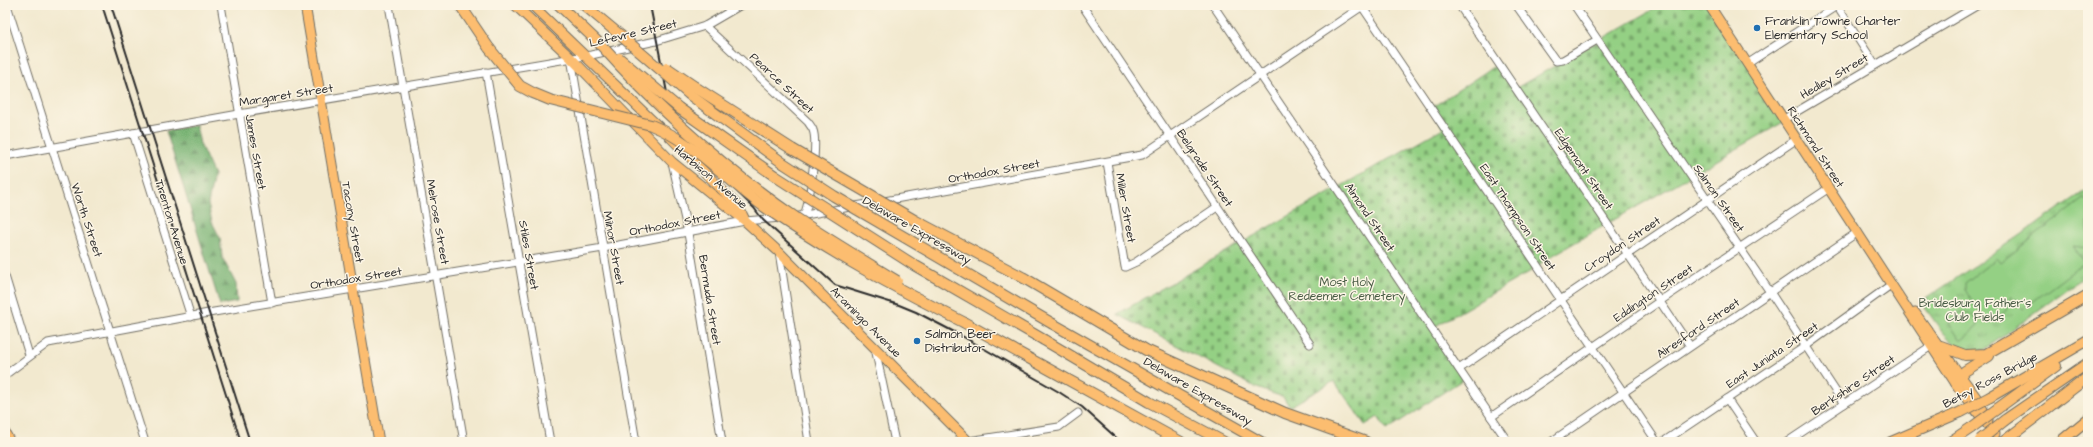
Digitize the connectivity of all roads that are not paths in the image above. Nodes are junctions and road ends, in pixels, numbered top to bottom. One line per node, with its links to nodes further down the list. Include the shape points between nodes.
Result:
1 (7, 5): 37 (street, Worth Street)
2 (221, 5): 32 (street, James Street)
3 (304, 5): 31 (main road, Tacony Street)
4 (389, 5): 29 (street, Melrose Street)
5 (460, 5): 63 (highway, bridge, via 489,48 520,86 550,100 667,131 764,207 804,234 862,269)
6 (515, 5): 24 (main road, Harbison Avenue)
7 (532, 5): 23 (main road, Harbison Avenue)
8 (559, 5): 22 (highway)
9 (584, 5): 30 (highway, bridge)
10 (741, 5): 20 (street, Lefevre Street)
11 (1082, 5): 35 (street, Belgrade Street)
12 (1212, 5): 28 (street, Almond Street)
13 (1459, 5): 51 (street, Edgemont Street)
14 (1516, 5): 21 (street, via 1556,61 1563,60)
15 (1574, 5): 21 (street, Salmon Street)
16 (1709, 5): 25 (main road, Richmond Street)
17 (1837, 5): 25 (street); 26 (street)
18 (1978, 5): 26 (street, Hedley Street)
19 (1362, 6): 28 (street, Orthodox Street); 59 (street, East Thompson Street)
20 (705, 26): 23 (street, Lefevre Street, via 656,41); 44 (street, Pearce Street, via 808,122 813,130 815,142 811,186 808,209)
21 (1597, 40): 42 (street, Salmon Street)
22 (600, 44): 63 (highway, bridge, via 649,96 735,172 798,219); 102 (highway, bridge, via 680,108 775,176 914,265)
23 (584, 56): 24 (street, Lefevre Street); 45 (main road, Harbison Avenue, via 738,206)
24 (571, 58): 27 (street, Margaret Street); 39 (main road, Harbison Avenue); 49 (street, Milnor Street)
25 (1747, 64): 33 (main road, Richmond Street)
26 (1875, 65): 33 (street, Hedley Street)
27 (486, 72): 29 (street, Margaret Street); 52 (street, Stiles Street)
28 (1260, 75): 35 (street, Orthodox Street); 76 (street, Almond Street)
29 (402, 87): 31 (street, Margaret Street); 54 (street, Melrose Street)
30 (693, 91): 103 (highway, Delaware Expressway, bridge, via 783,163 834,196); 104 (highway, bridge, via 916,221 1024,278 1146,350 1285,413)
31 (320, 100): 32 (street, Margaret Street); 56 (main road, Tacony Street)
32 (239, 114): 34 (street, Margaret Street); 61 (street, James Street)
33 (1784, 119): 36 (main road, Richmond Street)
34 (133, 133): 37 (street, Margaret Street); 62 (street, Trenton Avenue)
35 (1171, 137): 40 (street, Orthodox Street, via 1142,155); 43 (street, Belgrade Street)
36 (1797, 139): 41 (main road, Richmond Street); 42 (street, Croydon Street)
37 (52, 148): 38 (street, Margaret Street); 64 (street, Worth Street)
38 (5, 156)
39 (672, 162): 45 (main road, Harbison Avenue); 47 (street, Bermuda Street)
40 (1108, 162): 43 (street, Miller Street, via 1125,267); 44 (street, Orthodox Street)
41 (1829, 188): 46 (main road, Richmond Street); 48 (street, Eddington Street)
42 (1707, 200): 48 (street, Salmon Street); 51 (street, Croydon Street)
43 (1217, 206): 67 (street, Belgrade Street)
44 (803, 217): 45 (street, Orthodox Street)
45 (745, 221): 47 (street, Orthodox Street); 50 (main road, Aramingo Avenue)
46 (1858, 232): 55 (main road, Richmond Street); 57 (street, Alresford Street)
47 (688, 233): 49 (street, Orthodox Street); 96 (street, Bermuda Street)
48 (1740, 247): 57 (street, Salmon Street); 60 (street, Eddington Street)
49 (603, 248): 52 (street, Orthodox Street); 95 (street, Milnor Street)
50 (779, 252): 71 (main road, Aramingo Avenue); 97 (street)
51 (1628, 254): 59 (street, Croydon Street); 60 (street, Edgemont Street)
52 (519, 261): 54 (street, Orthodox Street); 94 (street, Stiles Street)
53 (5, 276): 74 (street)
54 (436, 276): 56 (street, Orthodox Street); 93 (street, Melrose Street)
55 (1892, 284): 69 (street, East Juniata Street); 70 (main road, Richmond Street, via 1904,302 1922,321)
56 (352, 290): 61 (street, Orthodox Street); 92 (main road, Tacony Street)
57 (1770, 292): 68 (street, Alresford Street); 69 (street, Salmon Street)
58 (2088, 296): 73 (highway)
59 (1560, 299): 72 (street, East Thompson Street); 76 (street, Croydon Street)
60 (1660, 301): 68 (street, Edgemont Street); 72 (street, Eddington Street)
61 (272, 303): 62 (street, Orthodox Street)
62 (191, 317): 64 (street, Orthodox Street)
63 (965, 323): 81 (highway)
64 (110, 331): 74 (street, Orthodox Street, via 48,343); 91 (street, Worth Street)
65 (2088, 340): 88 (highway, Betsy Ross Bridge, bridge, via 1990,397)
66 (2088, 343): 113 (highway, bridge)
67 (1310, 344)
68 (1690, 346): 80 (street, Alresford Street)
69 (1806, 346): 82 (street, East Juniata Street); 83 (street, Salmon Street)
70 (1936, 346): 73 (highway, via 1974,356); 79 (main road, Richmond Street); 83 (street, Berkshire Street)
71 (875, 347): 98 (street); 99 (main road, Aramingo Avenue)
72 (1593, 348): 80 (street, East Thompson Street); 85 (street, Eddington Street)
73 (1998, 348): 79 (highway, via 1966,371)
74 (29, 355): 77 (street, Orthodox Street)
75 (2088, 363): 89 (highway, bridge)
76 (1459, 369): 85 (street, Almond Street)
77 (5, 375)
78 (2088, 377): 115 (highway)
79 (1959, 380): 114 (main road, Richmond Street, via 1978,400)
80 (1623, 392): 106 (street, Alresford Street); 107 (street, East Thompson Street)
81 (1100, 397): 100 (highway); 101 (highway)
82 (1727, 399): 108 (street, East Juniata Street); 109 (street)
83 (1844, 404): 110 (street, Berkshire Street)
84 (1078, 413): 99 (street, via 1059,428)
85 (1492, 417): 105 (street, Almond Street)
86 (2088, 419): 116 (highway)
87 (5, 433): 90 (main road)
88 (1902, 438): 111 (highway); 112 (highway)
89 (1978, 441)
90 (10, 442)
91 (145, 442)
92 (379, 442)
93 (464, 442)
94 (550, 442)
95 (636, 442)
96 (722, 442)
97 (809, 442)
98 (895, 442)
99 (966, 442)
100 (1168, 442)
101 (1181, 442)
102 (1224, 442)
103 (1261, 442)
104 (1366, 442)
105 (1508, 442)
106 (1550, 442)
107 (1657, 442)
108 (1663, 442)
109 (1756, 442)
110 (1787, 442)
111 (1886, 442)
112 (1891, 442)
113 (1950, 442)
114 (2000, 442)
115 (2004, 442)
116 (2060, 442)

